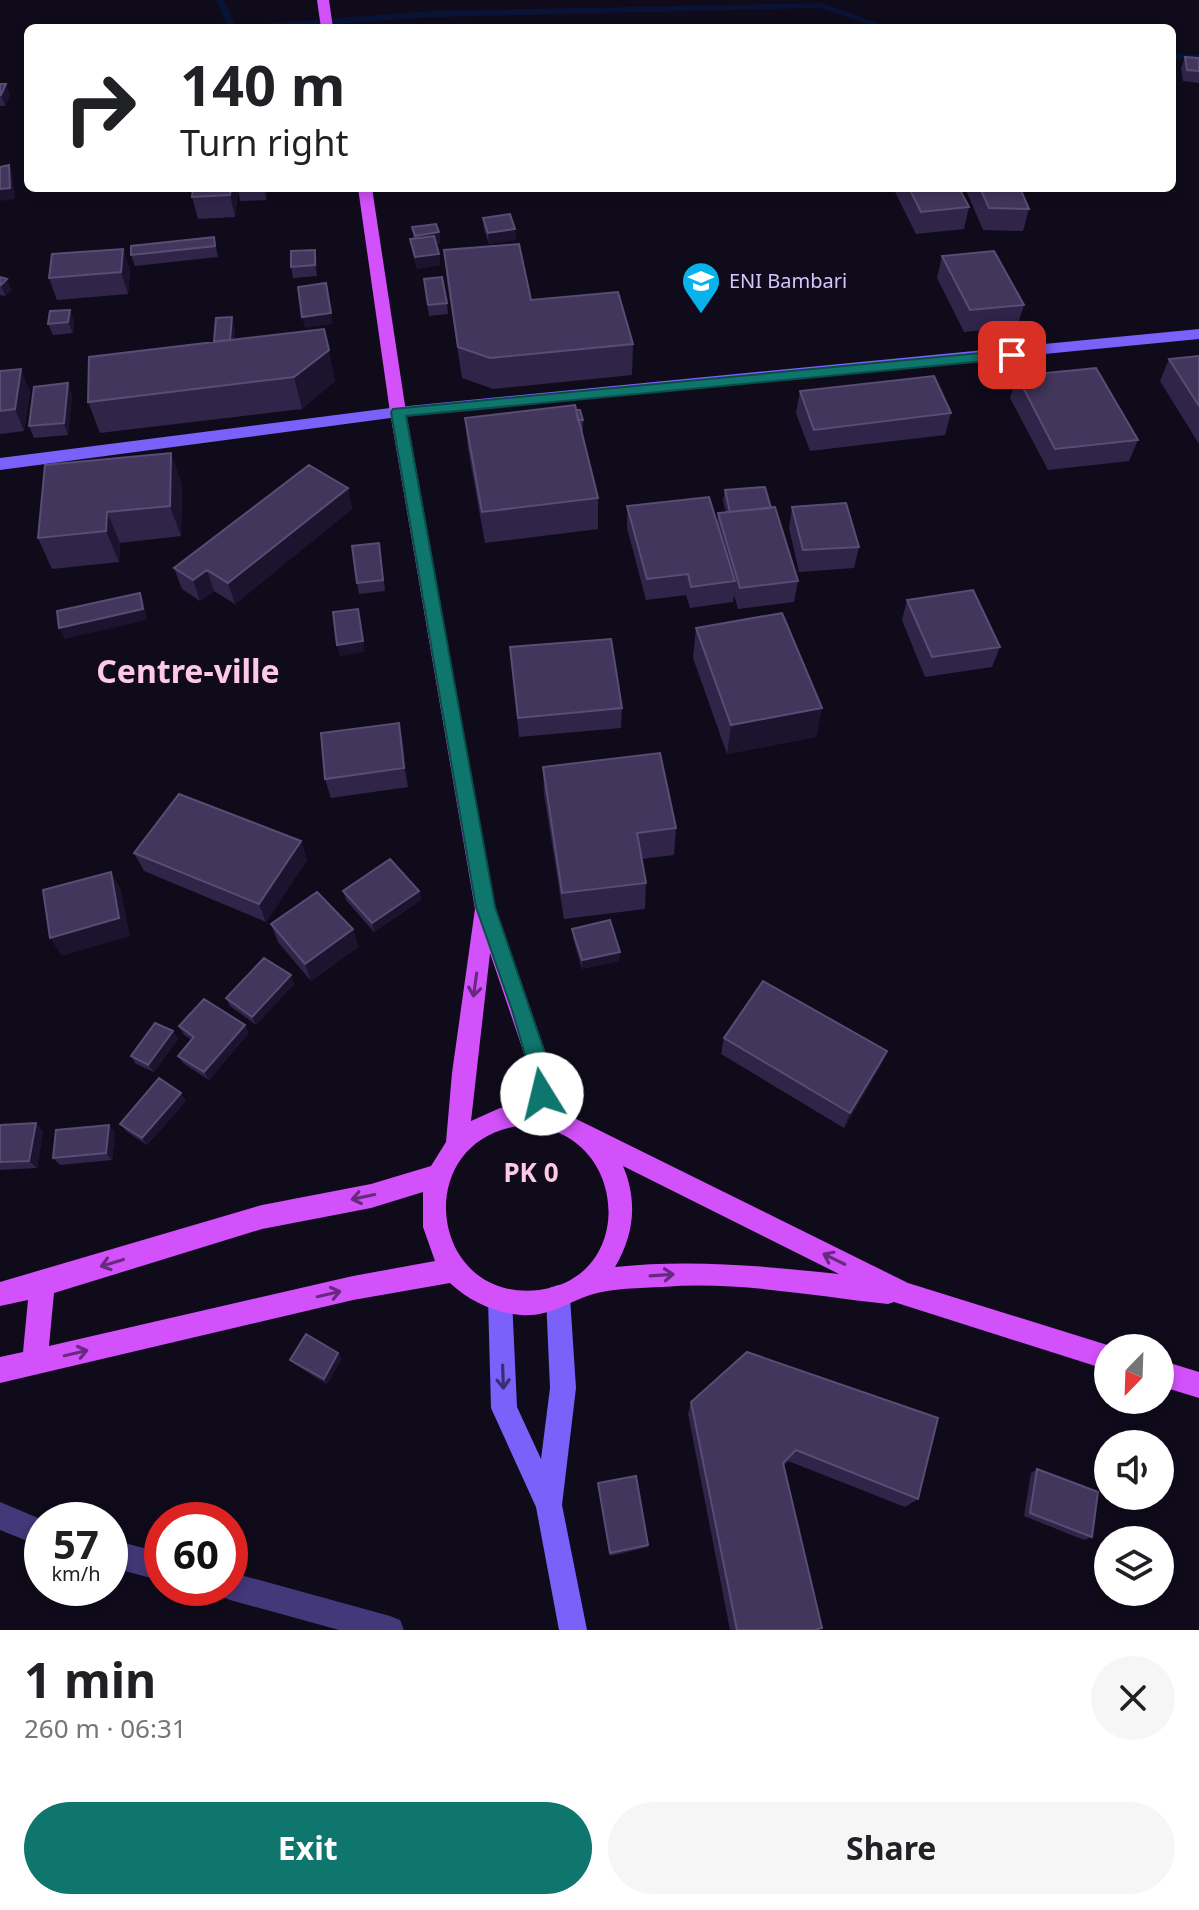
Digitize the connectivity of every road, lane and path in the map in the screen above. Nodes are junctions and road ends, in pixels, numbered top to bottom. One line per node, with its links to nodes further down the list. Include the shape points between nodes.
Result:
1 (323, 0): 2 (main road)
2 (326, 24)
3 (366, 192): 5 (main road)
4 (1199, 334): 5 (street)
5 (398, 412): 6 (street); 7 (main road)
6 (0, 464)
7 (485, 907): 8 (main road, via 541,1071); 10 (main road, one-way to 10)
8 (543, 1116): 9 (main road, via 580,1129); 10 (main road, via 496,1120)
9 (596, 1142): 13 (main road, via 614,1167 621,1197 620,1228 606,1258); 16 (main road, one-way to 9)
10 (457, 1147): 11 (main road)
11 (438, 1176): 12 (main road, via 432,1225); 14 (main road, one-way to 14, via 371,1196 262,1217)
12 (452, 1270): 18 (main road, via 473,1288); 20 (main road, one-way to 12)
13 (584, 1283): 16 (main road, one-way to 16, via 666,1274 738,1275); 17 (main road)
14 (42, 1284): 15 (main road); 20 (main road)
15 (0, 1294)
16 (904, 1294): 19 (main road)
17 (558, 1297): 18 (main road, via 529,1303); 24 (street, via 563,1388)
18 (500, 1299): 24 (street, one-way to 24, via 504,1408)
19 (1094, 1353)
20 (35, 1363): 21 (main road)
21 (0, 1370)
22 (1174, 1377): 23 (main road)
23 (1199, 1385)
24 (549, 1505): 29 (street)
25 (0, 1516): 26 (street)
26 (24, 1526)
27 (248, 1591): 28 (street)
28 (390, 1630)
29 (573, 1630)

